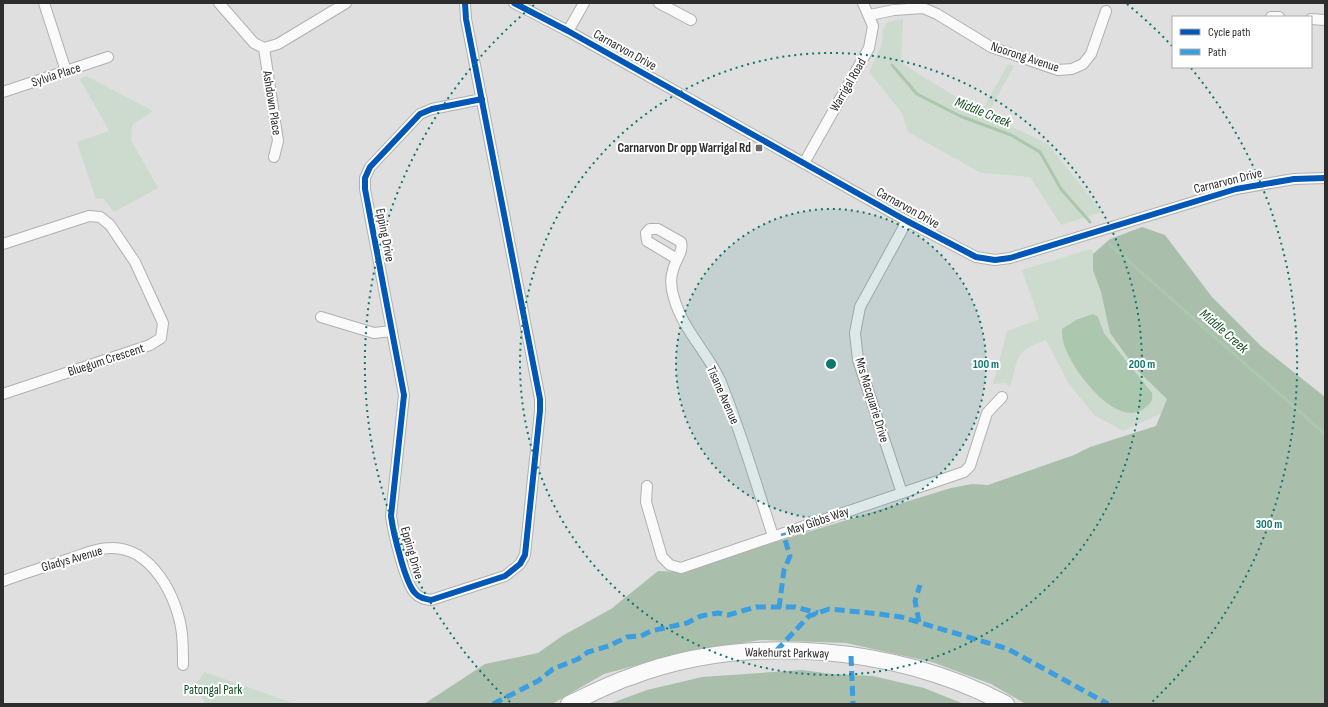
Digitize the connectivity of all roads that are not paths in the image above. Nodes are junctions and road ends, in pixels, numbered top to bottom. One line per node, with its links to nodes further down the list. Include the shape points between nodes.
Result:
1 (44, 3): 18 (street)
2 (219, 3): 16 (street, via 254,43)
3 (346, 3): 16 (street, via 278,44)
4 (465, 3): 20 (street, Epping Drive)
5 (514, 3): 15 (street, Carnarvon Drive)
6 (584, 3): 15 (street)
7 (659, 3): 13 (street)
8 (864, 3): 11 (street, Warrigal Road)
9 (925, 6): 10 (street, Noorong Avenue, via 991,47 1058,70 1072,69 1083,64 1091,54); 11 (street, Noorong Avenue)
10 (1106, 11)
11 (870, 15): 22 (street, Warrigal Road, via 873,26 870,48)
12 (1312, 19): 14 (street)
13 (691, 20)
14 (1325, 20)
15 (568, 31): 22 (street, Carnarvon Drive)
16 (264, 48): 21 (street, Ashdown Place, via 278,141)
17 (108, 57): 18 (street, Sylvia Place)
18 (66, 72): 19 (street, Sylvia Place)
19 (3, 92)
20 (482, 99): 28 (street, Epping Drive, via 432,109 420,114 370,167 365,178); 28 (street, Epping Drive, via 540,399 540,411 524,555 520,564 505,576 431,600 422,599 411,588 392,529 391,516 404,395)
21 (274, 157)
22 (804, 163): 24 (street, Carnarvon Drive)
23 (1325, 178): 24 (street, Carnarvon Drive, via 1294,179 1236,189 1002,259 986,260 976,257)
24 (907, 221): 32 (street, Mrs Macquarie Drive, via 860,307 855,333 858,360)
25 (3, 244): 29 (street, Bluegum Crescent, via 89,216 100,217 110,225 135,262 163,323 161,338 150,345)
26 (677, 259): 33 (street, Tisane Avenue, via 671,283 674,298 680,314 719,378 735,418)
27 (321, 317): 28 (street, via 374,333)
28 (392, 331)
29 (3, 394)
30 (1002, 397): 32 (street, May Gibbs Way, via 987,413 970,466 964,472)
31 (647, 486): 33 (street, May Gibbs Way, via 646,502 662,557 670,565 681,568)
32 (902, 493): 33 (street, May Gibbs Way)
33 (773, 536)
34 (3, 581): 35 (street, Gladys Avenue, via 93,551 124,549 143,558 159,575 172,600 182,634)
35 (183, 665)
36 (569, 704): 37 (main road, Wakehurst Parkway, via 630,676 691,660 743,651 818,652 884,661 953,680)
37 (1006, 704)

